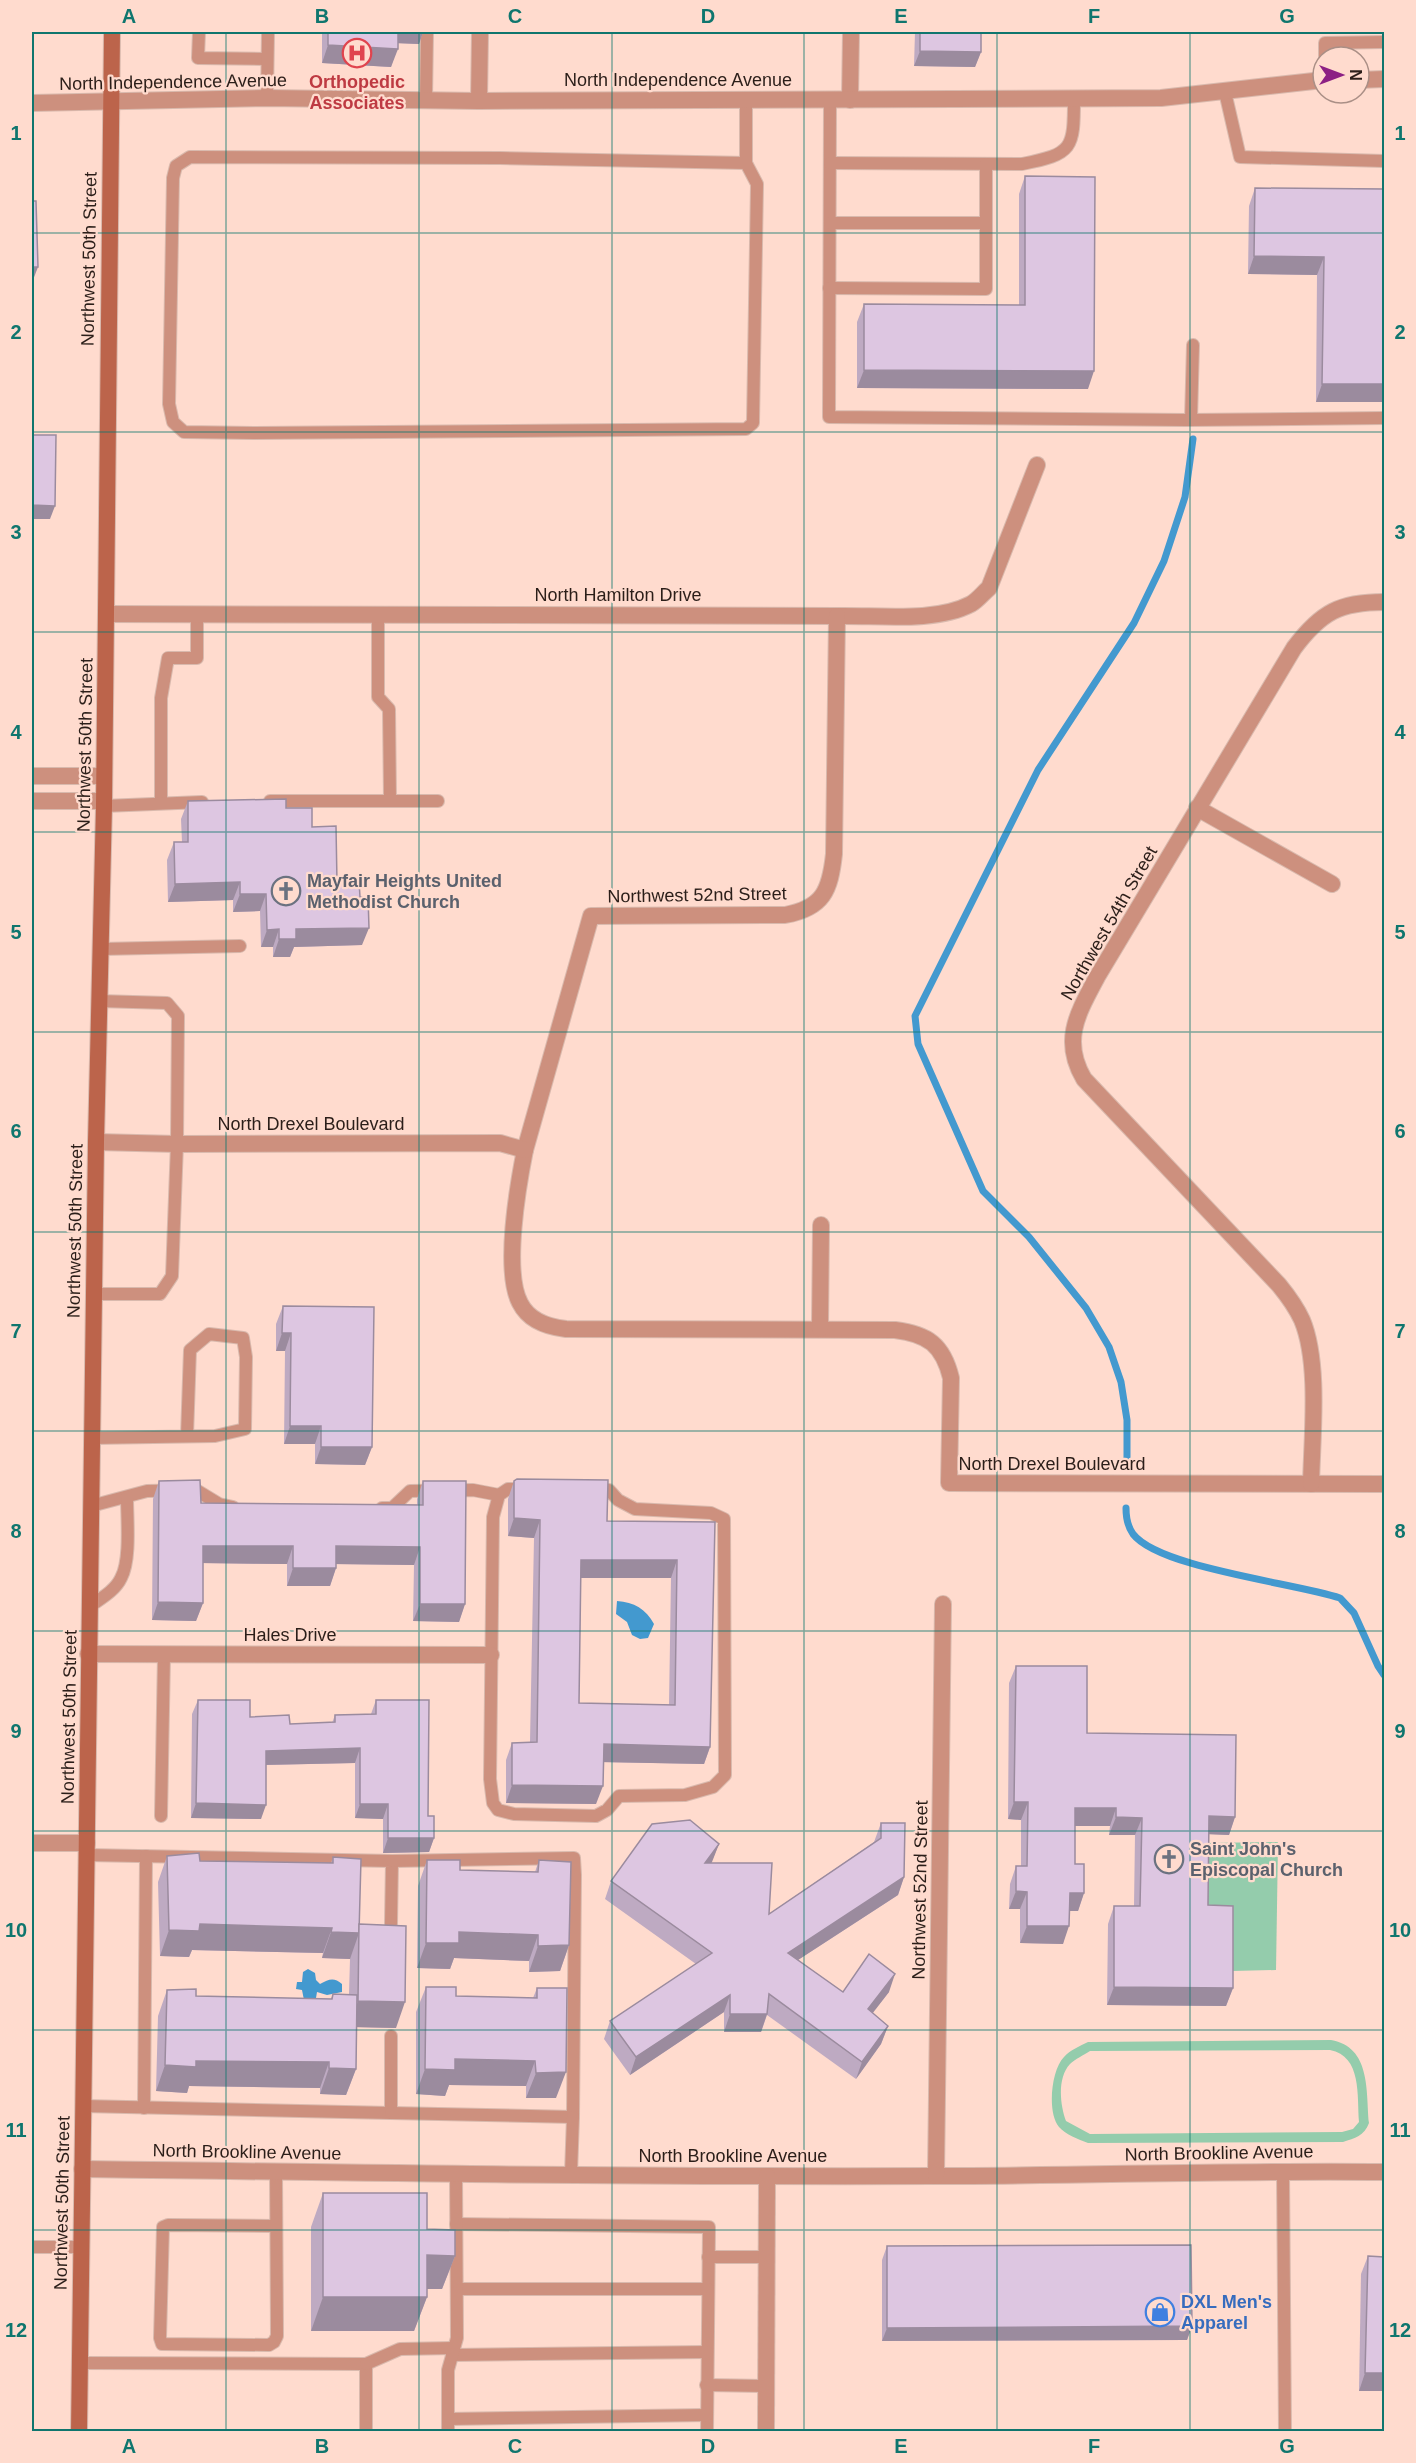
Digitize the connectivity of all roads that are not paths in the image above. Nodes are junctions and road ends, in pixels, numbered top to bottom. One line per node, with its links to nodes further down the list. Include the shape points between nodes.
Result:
1 (112, 32): 18 (main road, Northwest 50th Street)
2 (199, 32): 9 (lane, via 198,58)
3 (268, 32): 9 (lane)
4 (428, 32): 15 (lane)
5 (480, 32): 19 (street)
6 (851, 32): 17 (street)
7 (1384, 42): 8 (lane)
8 (1324, 45)
9 (267, 59): 13 (lane)
10 (1311, 80): 11 (street, North Independence Avenue)
11 (1226, 92): 12 (street, North Independence Avenue, via 1161,98); 21 (lane, via 1240,157)
12 (1074, 98): 17 (street, North Independence Avenue); 24 (lane, via 1074,134 1063,153 1022,164)
13 (267, 99): 15 (street, North Independence Avenue); 18 (street, North Independence Avenue)
14 (830, 99): 16 (street, North Independence Avenue); 17 (street, North Independence Avenue); 23 (lane)
15 (426, 100): 19 (street, North Independence Avenue)
16 (746, 100): 19 (street, North Independence Avenue); 22 (lane)
17 (850, 100)
18 (111, 101): 20 (street, North Independence Avenue); 34 (main road, Northwest 50th Street)
19 (479, 101)
20 (32, 104)
21 (1384, 160)
22 (746, 163): 22 (lane, via 757,184 753,423 746,429 243,433 184,432 173,422 169,404 173,178 176,166 190,157)
23 (830, 163): 24 (lane); 25 (lane)
24 (986, 164): 26 (lane)
25 (830, 223): 26 (lane); 27 (lane)
26 (986, 223): 27 (lane, via 986,289)
27 (829, 288): 30 (lane, via 829,417)
28 (1192, 345): 30 (lane)
29 (1384, 418): 30 (lane)
30 (1191, 420)
31 (1037, 465): 36 (street, North Hamilton Drive, via 989,588 973,603 950,612 922,615)
32 (1384, 602): 46 (street, Northwest 54th Street, via 1344,605 1310,628)
33 (197, 613): 34 (street, North Hamilton Drive); 35 (street, North Hamilton Drive); 43 (lane, via 197,658 168,658 161,698)
34 (106, 614): 38 (main road, Northwest 50th Street)
35 (378, 614): 36 (street, North Hamilton Drive); 41 (lane, via 378,698 390,709)
36 (837, 615): 53 (street, Northwest 52nd Street, via 834,854 826,893 816,905 785,915 591,916)
37 (32, 776): 38 (street)
38 (104, 776): 45 (main road, Northwest 50th Street)
39 (32, 801): 45 (street)
40 (253, 801): 41 (lane)
41 (390, 801): 42 (lane)
42 (438, 801)
43 (161, 802): 44 (lane); 45 (lane, via 133,806)
44 (218, 802)
45 (104, 803): 49 (main road, Northwest 50th Street)
46 (1197, 808): 47 (street); 60 (street, Northwest 54th Street, via 1097,977 1080,1010 1071,1046 1084,1079 1294,1304 1308,1341 1312,1370)
47 (1332, 884)
48 (240, 946): 49 (lane)
49 (101, 949): 50 (main road, Northwest 50th Street)
50 (99, 1001): 51 (main road, Northwest 50th Street); 52 (lane, via 167,1003 178,1016)
51 (96, 1142): 52 (street, North Drexel Boulevard); 55 (main road, Northwest 50th Street)
52 (177, 1144): 53 (street, North Drexel Boulevard, via 500,1143); 55 (lane, via 172,1276 159,1294)
53 (525, 1150): 56 (street, Northwest 52nd Street, via 515,1220 514,1284 520,1303)
54 (821, 1225): 57 (street)
55 (94, 1294): 59 (main road, Northwest 50th Street)
56 (531, 1317): 57 (street, North Drexel Boulevard, via 549,1327 566,1329)
57 (820, 1329): 60 (street, North Drexel Boulevard, via 910,1332 926,1337 938,1348 947,1361 951,1378 949,1483)
58 (188, 1436): 58 (lane, via 245,1430 243,1338 209,1334 190,1350); 59 (lane)
59 (92, 1438): 64 (main road, Northwest 50th Street)
60 (1311, 1485): 61 (street, North Drexel Boulevard)
61 (1384, 1485)
62 (499, 1495): 66 (lane, via 473,1490 410,1491 392,1508); 71 (lane, via 493,1517); 71 (lane, via 507,1490 609,1490 635,1509 711,1513 724,1519 725,1775 713,1787 685,1795 619,1796 596,1816 514,1814 498,1810 493,1803 490,1779)
63 (127, 1497): 64 (lane); 65 (lane, via 147,1491 196,1490 219,1504); 68 (lane, via 122,1577)
64 (91, 1506): 68 (main road, Northwest 50th Street)
65 (245, 1508)
66 (370, 1509)
67 (943, 1604): 90 (street, Northwest 52nd Street)
68 (89, 1607): 69 (main road, Northwest 50th Street)
69 (88, 1654): 70 (street, Hales Drive); 74 (main road, Northwest 50th Street)
70 (164, 1654): 71 (street, Hales Drive); 72 (lane)
71 (491, 1655)
72 (161, 1816)
73 (32, 1843): 74 (street)
74 (87, 1849): 75 (lane); 79 (main road, Northwest 50th Street)
75 (146, 1856): 76 (lane); 80 (lane)
76 (392, 1861): 77 (lane); 82 (lane, via 574,1858)
77 (391, 1924)
78 (391, 2036): 81 (lane)
79 (83, 2106): 80 (lane); 83 (main road, Northwest 50th Street)
80 (144, 2108): 81 (lane)
81 (391, 2113): 82 (lane)
82 (573, 2117): 88 (lane)
83 (82, 2169): 84 (street, North Brookline Avenue); 94 (main road, Northwest 50th Street)
84 (276, 2171): 87 (street, North Brookline Avenue); 92 (lane)
85 (1283, 2171): 86 (street, North Brookline Avenue); 90 (street, North Brookline Avenue); 111 (lane)
86 (1384, 2172)
87 (456, 2173): 88 (street, North Brookline Avenue); 91 (lane)
88 (572, 2174): 89 (street, North Brookline Avenue)
89 (767, 2176): 90 (street, North Brookline Avenue); 96 (street)
90 (936, 2176)
91 (456, 2224): 95 (lane, via 709,2227); 97 (lane)
92 (276, 2226): 92 (lane, via 274,2342 162,2344 159,2338 163,2227)
93 (32, 2247): 94 (lane)
94 (81, 2247): 101 (main road, Northwest 50th Street)
95 (708, 2257): 96 (lane); 98 (lane)
96 (767, 2257): 104 (street)
97 (457, 2289): 98 (lane); 99 (lane, via 457,2338)
98 (708, 2289): 100 (lane)
99 (453, 2351): 100 (lane); 102 (lane, via 400,2349); 106 (lane, via 448,2370)
100 (707, 2352): 103 (lane)
101 (80, 2363): 102 (lane); 107 (main road, Northwest 50th Street)
102 (366, 2364): 108 (lane)
103 (706, 2385): 104 (lane); 105 (lane)
104 (766, 2386): 110 (street)
105 (707, 2415): 106 (lane); 109 (lane)
106 (448, 2425)
107 (79, 2432)
108 (366, 2432)
109 (707, 2432)
110 (766, 2432)
111 (1285, 2432)

